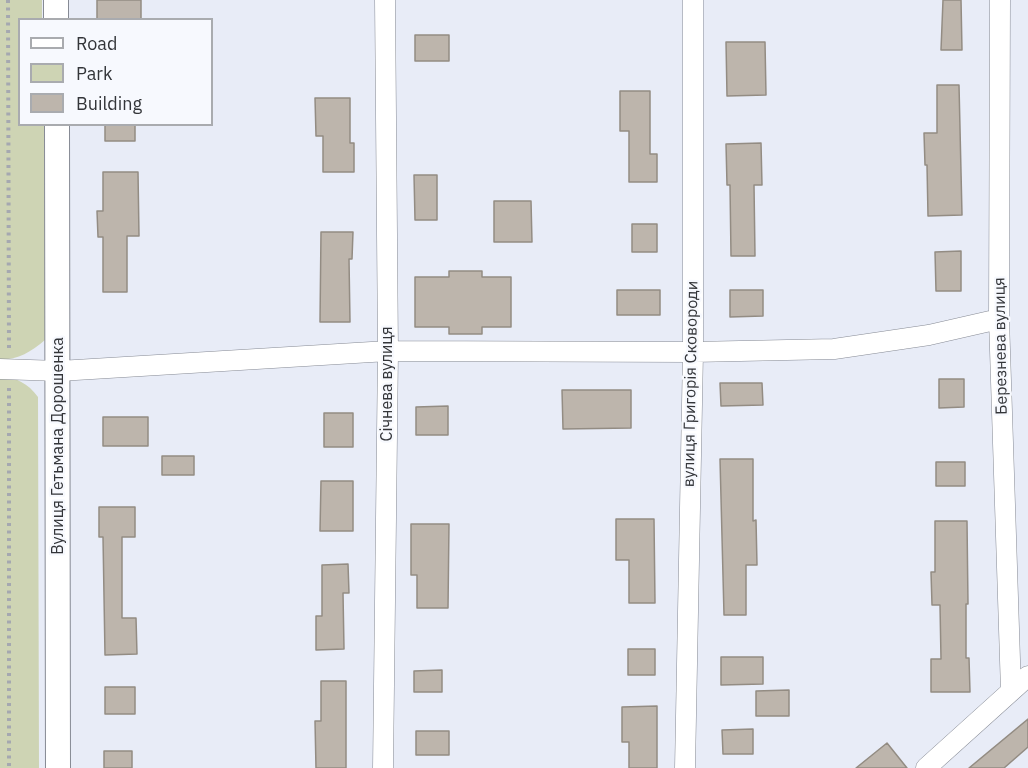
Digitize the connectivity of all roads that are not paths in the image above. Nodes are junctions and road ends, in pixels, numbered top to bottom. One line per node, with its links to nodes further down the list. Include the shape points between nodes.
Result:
1 (56, 0): 5 (street)
2 (386, 0): 8 (street, Січнева вулиця)
3 (693, 0): 9 (street, вулиця Григорія Сковороди)
4 (1000, 0): 7 (street, Березнева вулиця)
5 (56, 18)
6 (57, 126): 11 (street, Вулиця Гетьмана Дорошенка)
7 (999, 319): 9 (street, via 929,335 834,349); 13 (street, Березнева вулиця)
8 (388, 351): 9 (street); 11 (street); 15 (street, Січнева вулиця)
9 (693, 352): 16 (street, вулиця Григорія Сковороди)
10 (0, 369): 11 (street)
11 (58, 371): 14 (street, Вулиця Гетьмана Дорошенка)
12 (1028, 676): 13 (street)
13 (1011, 691): 17 (street)
14 (58, 768)
15 (383, 768)
16 (685, 768)
17 (926, 768)

